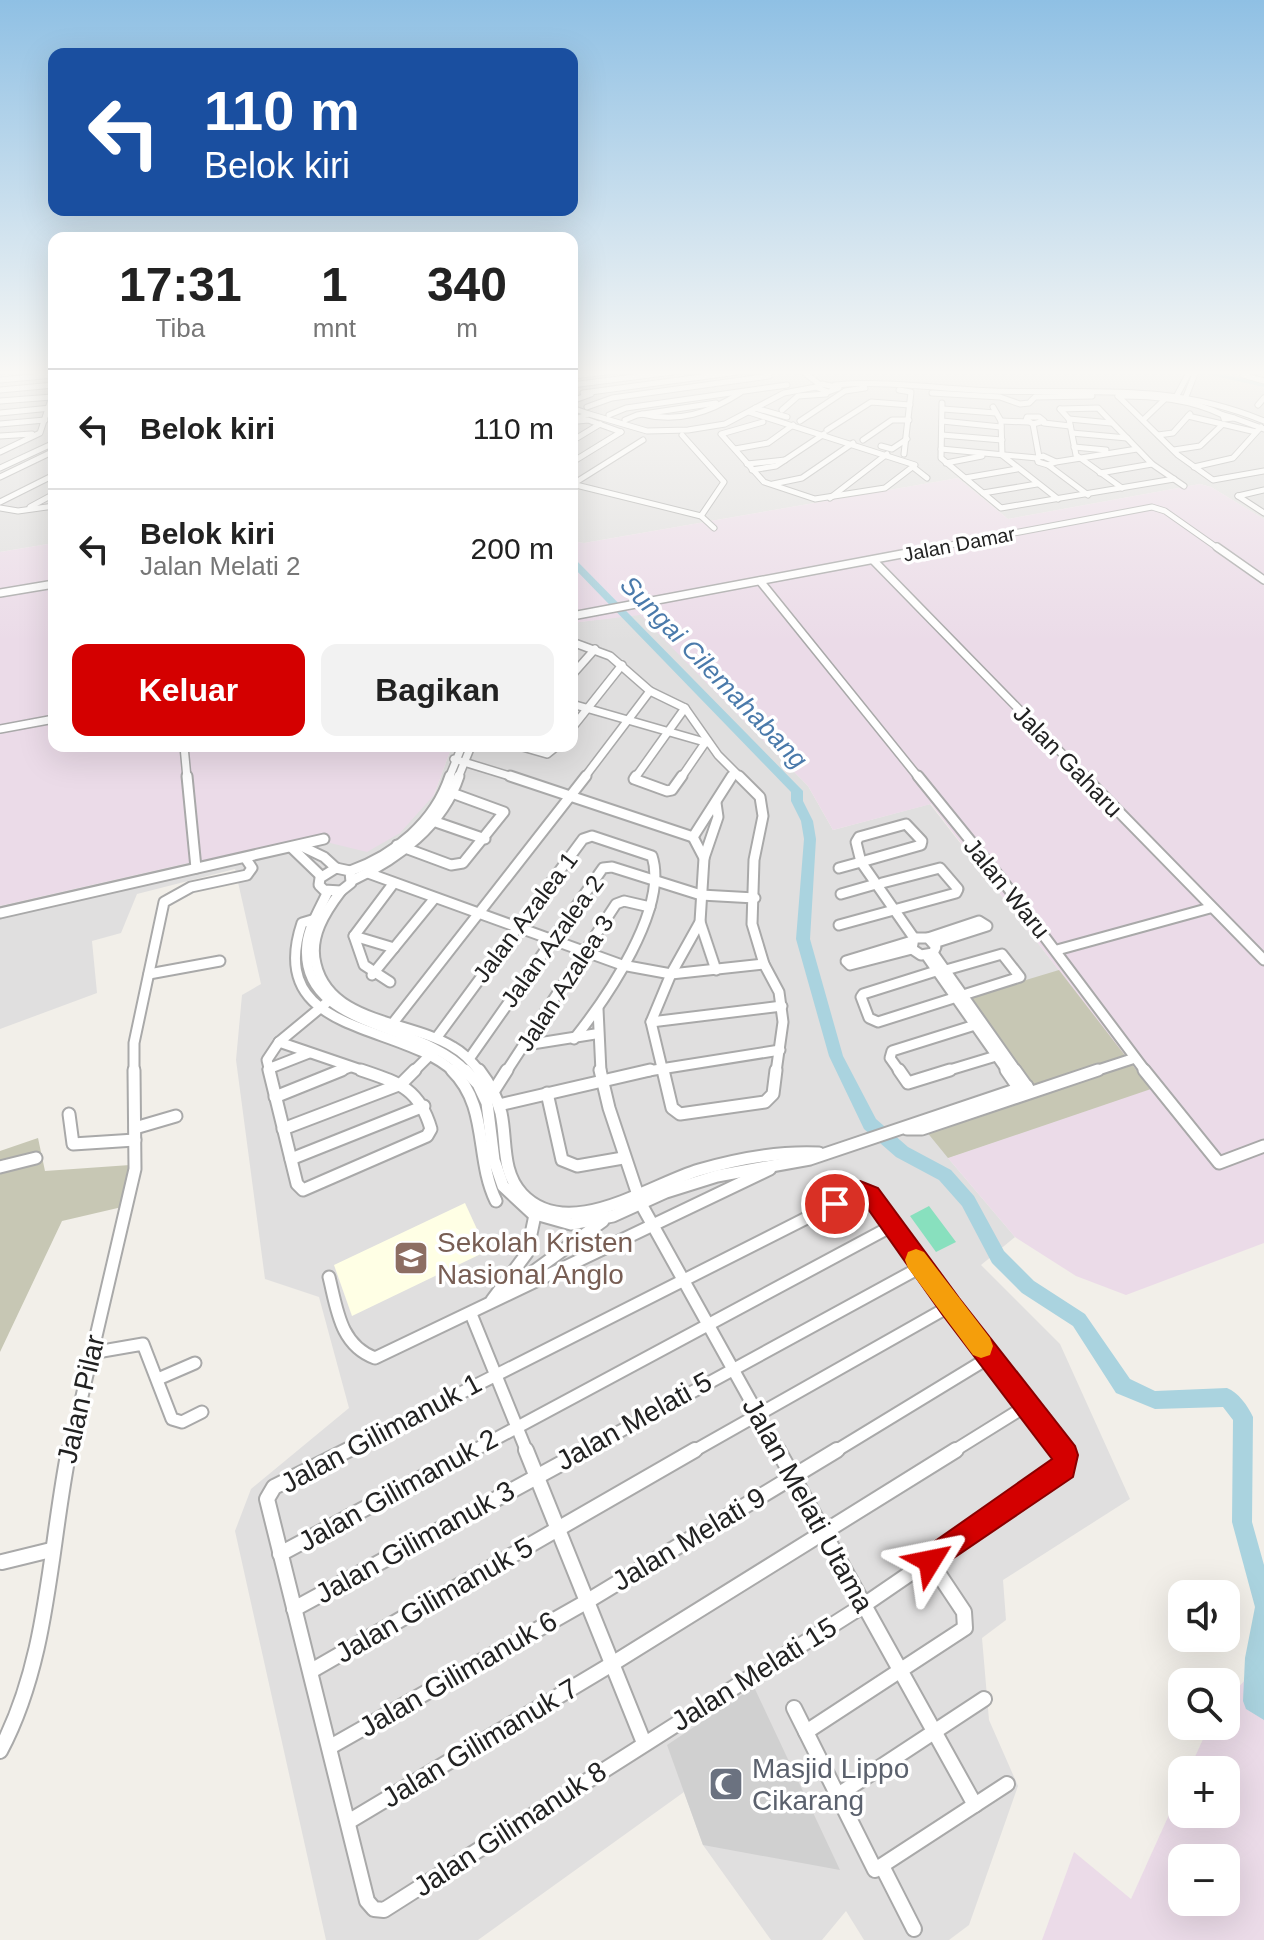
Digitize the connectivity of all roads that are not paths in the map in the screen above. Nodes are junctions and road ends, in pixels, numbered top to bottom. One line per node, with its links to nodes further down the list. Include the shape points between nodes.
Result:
1 (19, 462): 28 (street)
2 (27, 462): 28 (street)
3 (578, 462): 25 (street)
4 (612, 462): 25 (street)
5 (706, 462): 52 (street, via 724,482)
6 (745, 462): 23 (street)
7 (783, 462): 23 (street)
8 (831, 462): 34 (street)
9 (878, 462): 46 (street)
10 (908, 462): 22 (street)
11 (953, 462): 19 (street)
12 (1009, 462): 26 (street)
13 (1050, 462): 20 (street)
14 (1063, 462): 20 (street)
15 (1084, 462): 29 (street)
16 (1150, 462): 21 (street)
17 (1188, 462): 24 (street)
18 (1218, 462): 24 (street)
19 (946, 463): 32 (street)
20 (1053, 463): 44 (street)
21 (1152, 464): 29 (street); 33 (street)
22 (914, 465): 31 (street); 46 (street, via 885,488)
23 (750, 467): 38 (street)
24 (1194, 467): 27 (street, via 1215,481)
25 (600, 469): 35 (street)
26 (1017, 469): 32 (street); 36 (street)
27 (1264, 471)
28 (0, 473)
29 (1100, 473): 40 (street)
30 (48, 478): 48 (street)
31 (927, 478)
32 (965, 478): 43 (street)
33 (1174, 479): 39 (street); 40 (street)
34 (805, 480): 38 (street); 42 (street)
35 (578, 482)
36 (1037, 484): 43 (street); 47 (street)
37 (578, 485): 52 (street)
38 (770, 485): 42 (street)
39 (1184, 486)
40 (1122, 488): 44 (street)
41 (1264, 490): 50 (street, via 1238,496)
42 (791, 493): 46 (street)
43 (983, 493): 47 (street, via 1001,508)
44 (1091, 494): 47 (street)
45 (48, 497): 51 (street)
46 (829, 499)
47 (1058, 499)
48 (0, 505): 51 (street)
49 (48, 507): 51 (street)
50 (1262, 510)
51 (23, 511)
52 (701, 516): 53 (street)
53 (714, 528)
54 (873, 560): 55 (street, Jalan Damar, via 1158,508); 56 (street, Jalan Damar); 107 (street, Jalan Gaharu)
55 (1264, 580)
56 (760, 581): 59 (street, Jalan Damar); 118 (street, Jalan Waru)
57 (48, 585): 58 (street)
58 (0, 593)
59 (578, 615)
60 (578, 644): 61 (street)
61 (595, 649): 62 (street); 63 (street)
62 (622, 665): 64 (street); 67 (street)
63 (578, 668)
64 (650, 691): 66 (street); 69 (street)
65 (578, 706): 67 (street)
66 (685, 708): 72 (street); 73 (street)
67 (588, 709): 69 (street); 70 (street)
68 (48, 717): 71 (street)
69 (626, 720): 72 (street); 80 (street)
70 (578, 721)
71 (0, 726)
72 (667, 732): 73 (street); 73 (street, via 635,781 672,790)
73 (707, 743): 78 (street)
74 (185, 752): 91 (street)
75 (460, 752): 77 (street)
76 (465, 752): 77 (street)
77 (458, 760): 79 (street); 80 (street); 87 (street, via 440,798)
78 (734, 773): 81 (street); 104 (street, via 762,803)
79 (452, 793): 82 (street); 85 (street, via 504,812)
80 (571, 794): 83 (street); 110 (street)
81 (716, 803): 83 (street); 88 (street, via 718,817)
82 (433, 821): 85 (street); 87 (street)
83 (693, 837): 88 (street)
84 (324, 839): 86 (street)
85 (485, 839): 87 (street, via 457,865)
86 (297, 847): 89 (street); 92 (street); 95 (street)
87 (400, 847): 94 (street); 96 (street)
88 (704, 858): 103 (street)
89 (246, 859): 91 (street); 126 (street, Jalan Pilar, via 252,868 247,875 165,899)
90 (863, 861): 90 (street, via 856,844 859,837 906,824 922,841); 93 (street); 99 (street)
91 (196, 868): 109 (street)
92 (336, 868): 95 (street); 96 (street)
93 (839, 868)
94 (368, 873): 96 (street); 98 (street)
95 (321, 876): 100 (street, via 319,885)
96 (352, 876): 101 (street)
97 (654, 882): 103 (street, Jalan Azalea 2); 106 (street); 113 (street, Jalan Azalea 1, via 652,856 586,837); 115 (street, Jalan Azalea 2, via 603,868)
98 (393, 884): 105 (street); 114 (street)
99 (879, 884): 102 (street); 108 (street); 108 (street, via 938,868 958,889)
100 (328, 891): 101 (street); 131 (street, via 306,942 311,979)
101 (341, 891): 131 (street, via 322,918 313,949)
102 (841, 894)
103 (701, 895): 104 (street, Jalan Azalea 2); 111 (street)
104 (755, 898): 122 (street, via 752,924)
105 (434, 899): 110 (street); 117 (street)
106 (650, 907): 119 (street, Jalan Azalea 3, via 620,901); 123 (street)
107 (1210, 908): 118 (street); 120 (street, Jalan Gaharu)
108 (897, 909): 112 (street); 116 (street)
109 (0, 913)
110 (479, 916): 113 (street); 135 (street)
111 (700, 922): 124 (street); 127 (street)
112 (839, 925)
113 (516, 928): 115 (street); 141 (street, Jalan Azalea 1)
114 (354, 936): 117 (street); 128 (street, via 359,957)
115 (549, 941): 119 (street); 145 (street, Jalan Azalea 2)
116 (922, 944): 116 (street, via 979,921 987,926); 116 (street, via 850,965 846,961); 125 (street)
117 (394, 948): 128 (street)
118 (1057, 950): 144 (street, Jalan Waru)
119 (584, 952): 123 (street); 140 (street, Jalan Azalea 3)
120 (1264, 960)
121 (220, 961): 126 (street)
122 (764, 964): 124 (street); 132 (street)
123 (622, 965): 127 (street); 133 (street)
124 (716, 970): 127 (street)
125 (941, 970): 130 (street); 130 (street, via 997,953 1020,974 1019,979); 130 (street, via 862,995 869,1018 878,1022)
126 (149, 974): 161 (street, Jalan Pilar, via 134,1043)
127 (671, 974): 134 (street)
128 (372, 975): 129 (street)
129 (390, 982)
130 (960, 997): 136 (street); 146 (street)
131 (327, 1003): 135 (street); 139 (street); 141 (street)
132 (782, 1006): 134 (street); 142 (street)
133 (598, 1009): 137 (street, Jalan Melati Utama); 138 (street)
134 (651, 1022): 148 (street)
135 (393, 1023): 141 (street)
136 (975, 1025): 146 (street); 146 (street, via 892,1051 890,1058 908,1083)
137 (595, 1034): 138 (street); 150 (street, Jalan Melati Utama)
138 (574, 1039): 140 (street)
139 (279, 1042): 143 (street); 149 (street, via 267,1060)
140 (526, 1045): 153 (street, Jalan Azalea 3)
141 (435, 1046): 145 (street); 151 (street, Jalan Azalea 1); 157 (street, via 470,1071)
142 (780, 1050): 148 (street); 148 (street, via 771,1099 677,1113)
143 (309, 1053): 147 (street); 149 (street)
144 (1135, 1058): 152 (street); 162 (street, Jalan Waru, via 1219,1163)
145 (469, 1059): 153 (street)
146 (1002, 1060): 152 (street)
147 (350, 1067): 151 (street); 155 (street)
148 (660, 1068): 150 (street)
149 (268, 1069): 155 (street)
150 (603, 1079): 154 (street); 165 (street, Jalan Melati Utama)
151 (401, 1084): 156 (street); 160 (street)
152 (1026, 1091): 163 (street, via 922,1129)
153 (493, 1092): 157 (street)
154 (547, 1093): 157 (street); 165 (street, via 562,1160 577,1166)
155 (275, 1097): 160 (street)
156 (424, 1106): 166 (street); 166 (street, via 431,1129 427,1136 303,1190)
157 (489, 1108): 169 (street, via 493,1158); 169 (street, via 483,1169 495,1198); 170 (street, via 510,1179 530,1201 557,1213 577,1214)
158 (69, 1114): 161 (street, via 73,1144)
159 (176, 1116): 161 (street)
160 (283, 1129): 166 (street)
161 (135, 1134): 182 (street, Jalan Pilar, via 135,1169 122,1234)
162 (1264, 1146)
163 (822, 1154): 167 (street); 170 (street, via 804,1151 716,1166 673,1179)
164 (36, 1158): 168 (street)
165 (623, 1158): 170 (street, Jalan Melati Utama)
166 (291, 1159)
167 (776, 1166): 170 (street); 173 (street)
168 (0, 1167)
169 (504, 1189): 171 (street)
170 (639, 1199): 172 (street); 173 (street, Jalan Melati Utama)
171 (535, 1215): 172 (street, via 570,1224); 178 (street, via 525,1261)
172 (605, 1219): 178 (street)
173 (653, 1226): 177 (street, Jalan Melati Utama); 178 (street)
174 (892, 1226): 175 (street); 177 (street, Jalan Gilimanuk 1, via 866,1191 860,1191); 181 (street, Jalan Gilimanuk 2)
175 (921, 1267): 179 (street); 185 (street, Jalan Melati 5)
176 (329, 1277): 180 (street, via 349,1345 362,1356 375,1358)
177 (682, 1279): 181 (street, Jalan Melati Utama); 186 (street, Jalan Gilimanuk 1)
178 (490, 1303): 180 (street)
179 (950, 1306): 183 (street); 190 (street, Jalan Gilimanuk 5)
180 (471, 1314): 186 (street)
181 (707, 1323): 185 (street, Jalan Melati Utama); 191 (street, Jalan Gilimanuk 2)
182 (91, 1353): 187 (street, via 143,1344); 196 (street, Jalan Pilar)
183 (990, 1357): 188 (street); 193 (street, Jalan Melati 9)
184 (195, 1363): 187 (street)
185 (732, 1368): 190 (street, Jalan Melati Utama); 192 (street, Jalan Melati 5)
186 (495, 1373): 191 (street); 197 (street, Jalan Gilimanuk 1, via 274,1487 267,1499)
187 (158, 1379): 189 (street, via 172,1419 182,1422)
188 (1026, 1406): 195 (street, Jalan Gilimanuk 7); 198 (street, Jalan Melati 15, via 1062,1448 1064,1468)
189 (202, 1412)
190 (758, 1414): 193 (street, Jalan Melati Utama); 194 (street, Jalan Gilimanuk 5)
191 (516, 1425): 192 (street); 197 (street, Jalan Gilimanuk 2)
192 (536, 1475): 194 (street); 202 (street, Jalan Gilimanuk 3)
193 (792, 1477): 195 (street, Jalan Melati Utama); 200 (street, Jalan Melati 9)
194 (557, 1528): 200 (street); 204 (street, Jalan Gilimanuk 5)
195 (824, 1533): 201 (street, Jalan Melati Utama); 203 (street, Jalan Gilimanuk 7)
196 (51, 1550): 199 (street); 212 (street, Jalan Pilar, via 37,1653)
197 (280, 1554): 202 (street)
198 (930, 1561): 201 (street, Jalan Melati 15); 205 (street, via 964,1612 965,1628)
199 (2, 1562)
200 (586, 1602): 203 (street); 211 (street, Jalan Gilimanuk 6)
201 (864, 1605): 205 (street, Jalan Melati Utama); 210 (street, Jalan Melati 15)
202 (294, 1609): 204 (street)
203 (612, 1664): 210 (street); 216 (street, Jalan Gilimanuk 7)
204 (311, 1671): 211 (street)
205 (900, 1671): 208 (street); 209 (street, Jalan Melati Utama)
206 (984, 1699): 209 (street)
207 (794, 1708): 208 (street)
208 (806, 1732): 214 (street)
209 (935, 1732): 214 (street); 215 (street, Jalan Melati Utama)
210 (644, 1743): 216 (street, Jalan Gilimanuk 8, via 384,1910 367,1901)
211 (330, 1747): 216 (street)
212 (0, 1751)
213 (1007, 1784): 215 (street)
214 (838, 1795): 217 (street)
215 (975, 1805): 217 (street)
216 (348, 1822)
217 (879, 1868): 218 (street)
218 (914, 1929)

